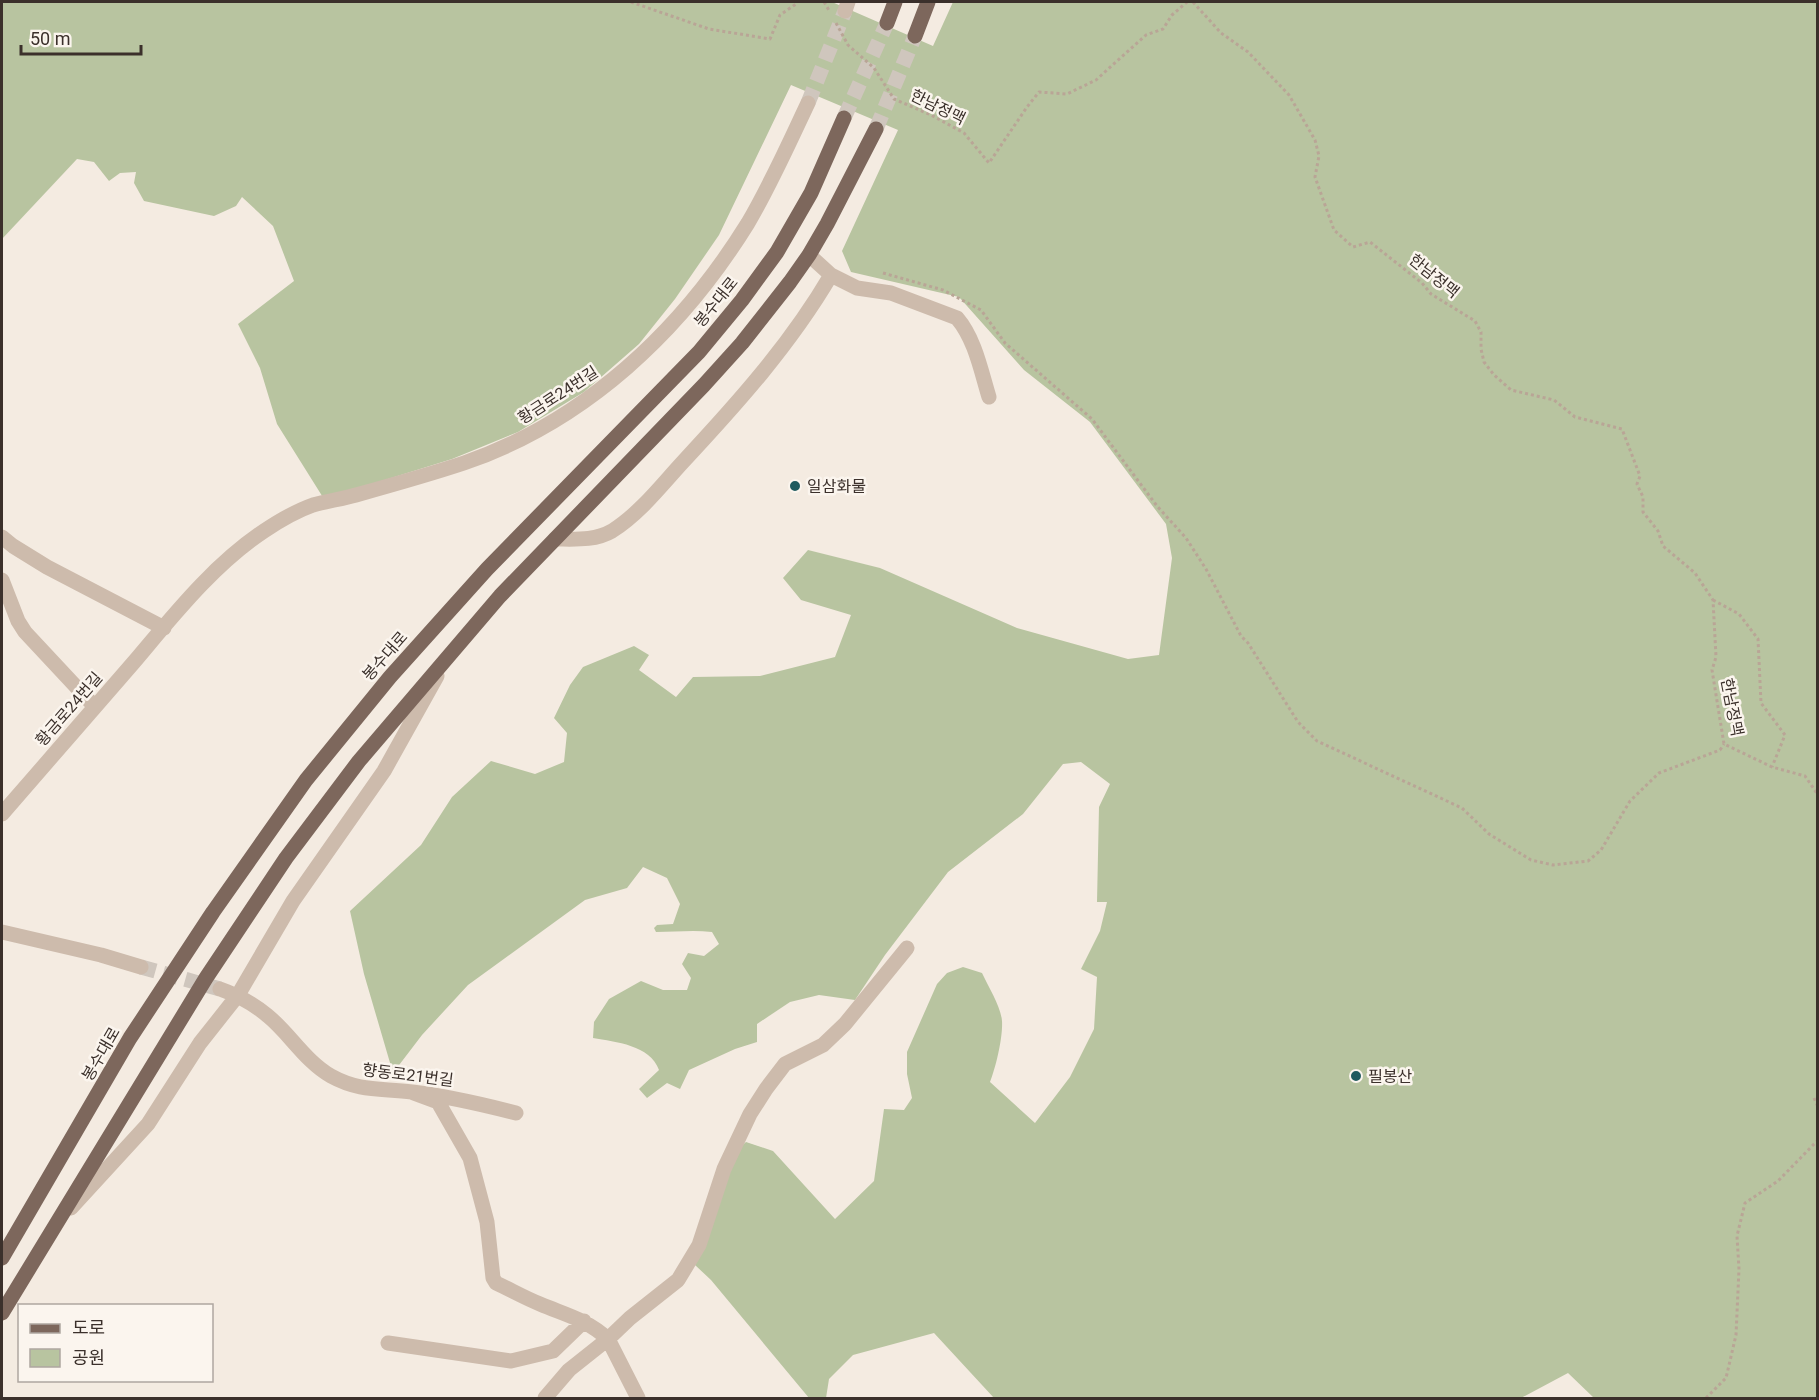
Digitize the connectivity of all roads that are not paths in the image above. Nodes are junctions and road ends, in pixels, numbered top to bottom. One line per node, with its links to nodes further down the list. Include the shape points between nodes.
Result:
1 (895, 2): 3 (main road)
2 (928, 2): 4 (main road)
3 (887, 23)
4 (915, 36)
5 (808, 103): 14 (street, 황금로24번길, via 765,192 730,251 664,334 618,375 576,408 517,442 447,468 313,505 281,521 238,550)
6 (844, 117): 26 (main road, 봉수대로, via 805,203 777,252 735,309 699,352 486,568 306,780 130,1038)
7 (876, 129): 8 (main road)
8 (809, 255): 9 (street); 12 (main road, via 704,386)
9 (831, 275): 10 (street, via 857,288 891,292 957,318 973,347); 12 (street, via 808,313 742,396 632,515 611,531 590,539)
10 (989, 398)
11 (2, 537): 14 (street, via 48,567)
12 (555, 539): 15 (main road)
13 (2, 580): 16 (street, via 25,632)
14 (164, 628): 16 (street, 황금로24번길)
15 (448, 656): 22 (street, via 384,771 293,901); 25 (main road, via 359,761 286,858 206,978)
16 (95, 707): 17 (street, 황금로24번길)
17 (2, 814)
18 (2, 932): 20 (street)
19 (907, 948): 29 (street, via 838,1031 823,1045 785,1064 750,1114 724,1169 699,1245 678,1280)
20 (141, 967)
21 (220, 989): 22 (street, 향동로21번길)
22 (238, 995): 23 (street, 향동로21번길, via 269,1016 330,1076 359,1089); 25 (street, via 200,1044 148,1124)
23 (411, 1092): 24 (street, 향동로21번길); 28 (street, via 438,1102 470,1158 487,1222 496,1283)
24 (516, 1113)
25 (54, 1225): 27 (main road)
26 (2, 1258)
27 (2, 1313)
28 (584, 1320): 29 (street); 30 (street, via 553,1351 511,1361)
29 (608, 1339): 31 (street, via 569,1370); 32 (street)
30 (388, 1343)
31 (545, 1398)
32 (638, 1398)

